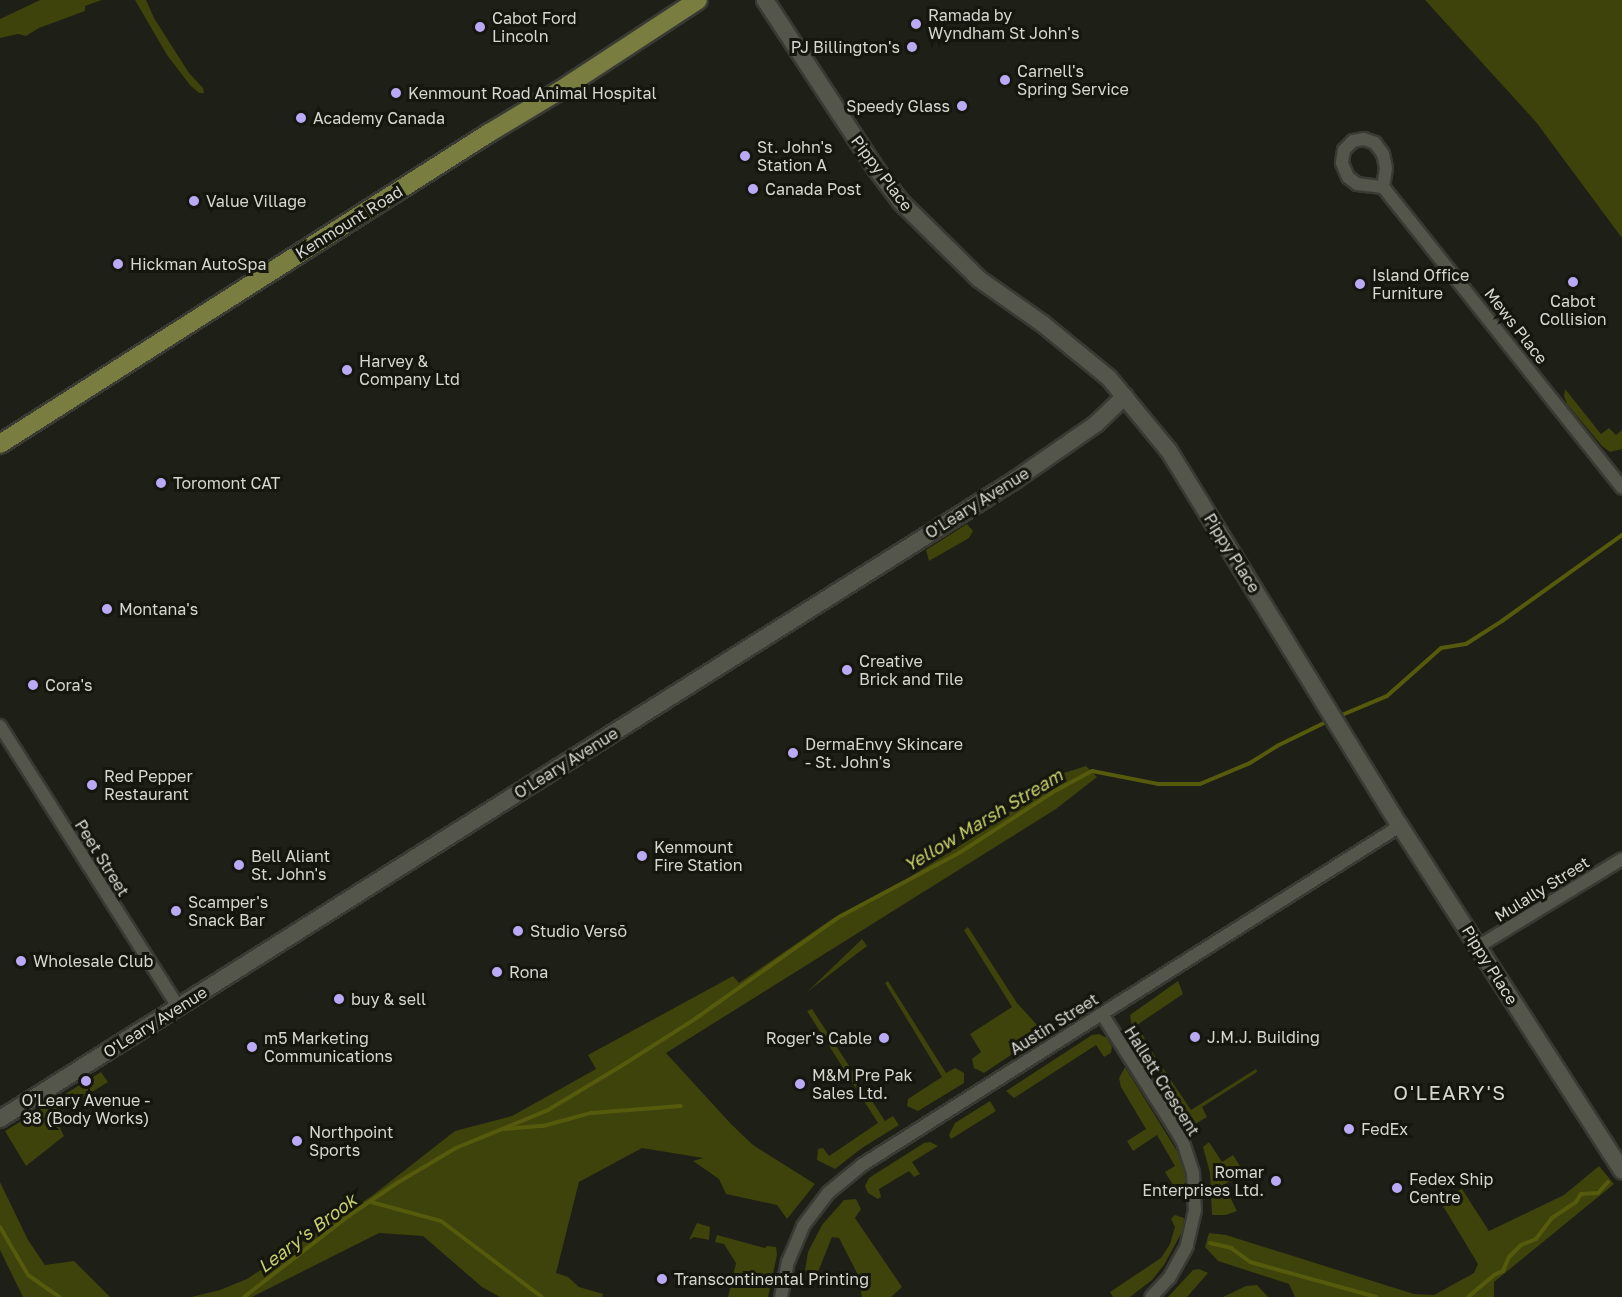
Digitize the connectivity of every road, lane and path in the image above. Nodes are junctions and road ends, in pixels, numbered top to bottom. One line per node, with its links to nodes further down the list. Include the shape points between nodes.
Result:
1 (698, 0): 5 (main road, Kenmount Road)
2 (765, 0): 4 (street, Pippy Place, via 901,202 979,279 1086,358)
3 (1383, 187): 6 (street, Mews Place)
4 (1125, 396): 8 (street, Pippy Place, via 1169,451); 11 (street, O'Leary Avenue, via 1095,424 1015,480)
5 (0, 444)
6 (1622, 487)
7 (0, 726): 11 (street, Peet Street)
8 (1400, 826): 10 (street, Pippy Place); 12 (street, Austin Street)
9 (1622, 859): 10 (street, Mulally Street)
10 (1479, 946): 14 (street, Pippy Place)
11 (178, 1007): 13 (street, O'Leary Avenue)
12 (1102, 1014): 15 (street, Austin Street, via 862,1164 841,1181 814,1210 794,1243); 16 (street, Hallett Crescent, via 1179,1134 1193,1173 1195,1210 1187,1246 1169,1278)
13 (0, 1119)
14 (1622, 1171)
15 (781, 1297)
16 (1151, 1297)

